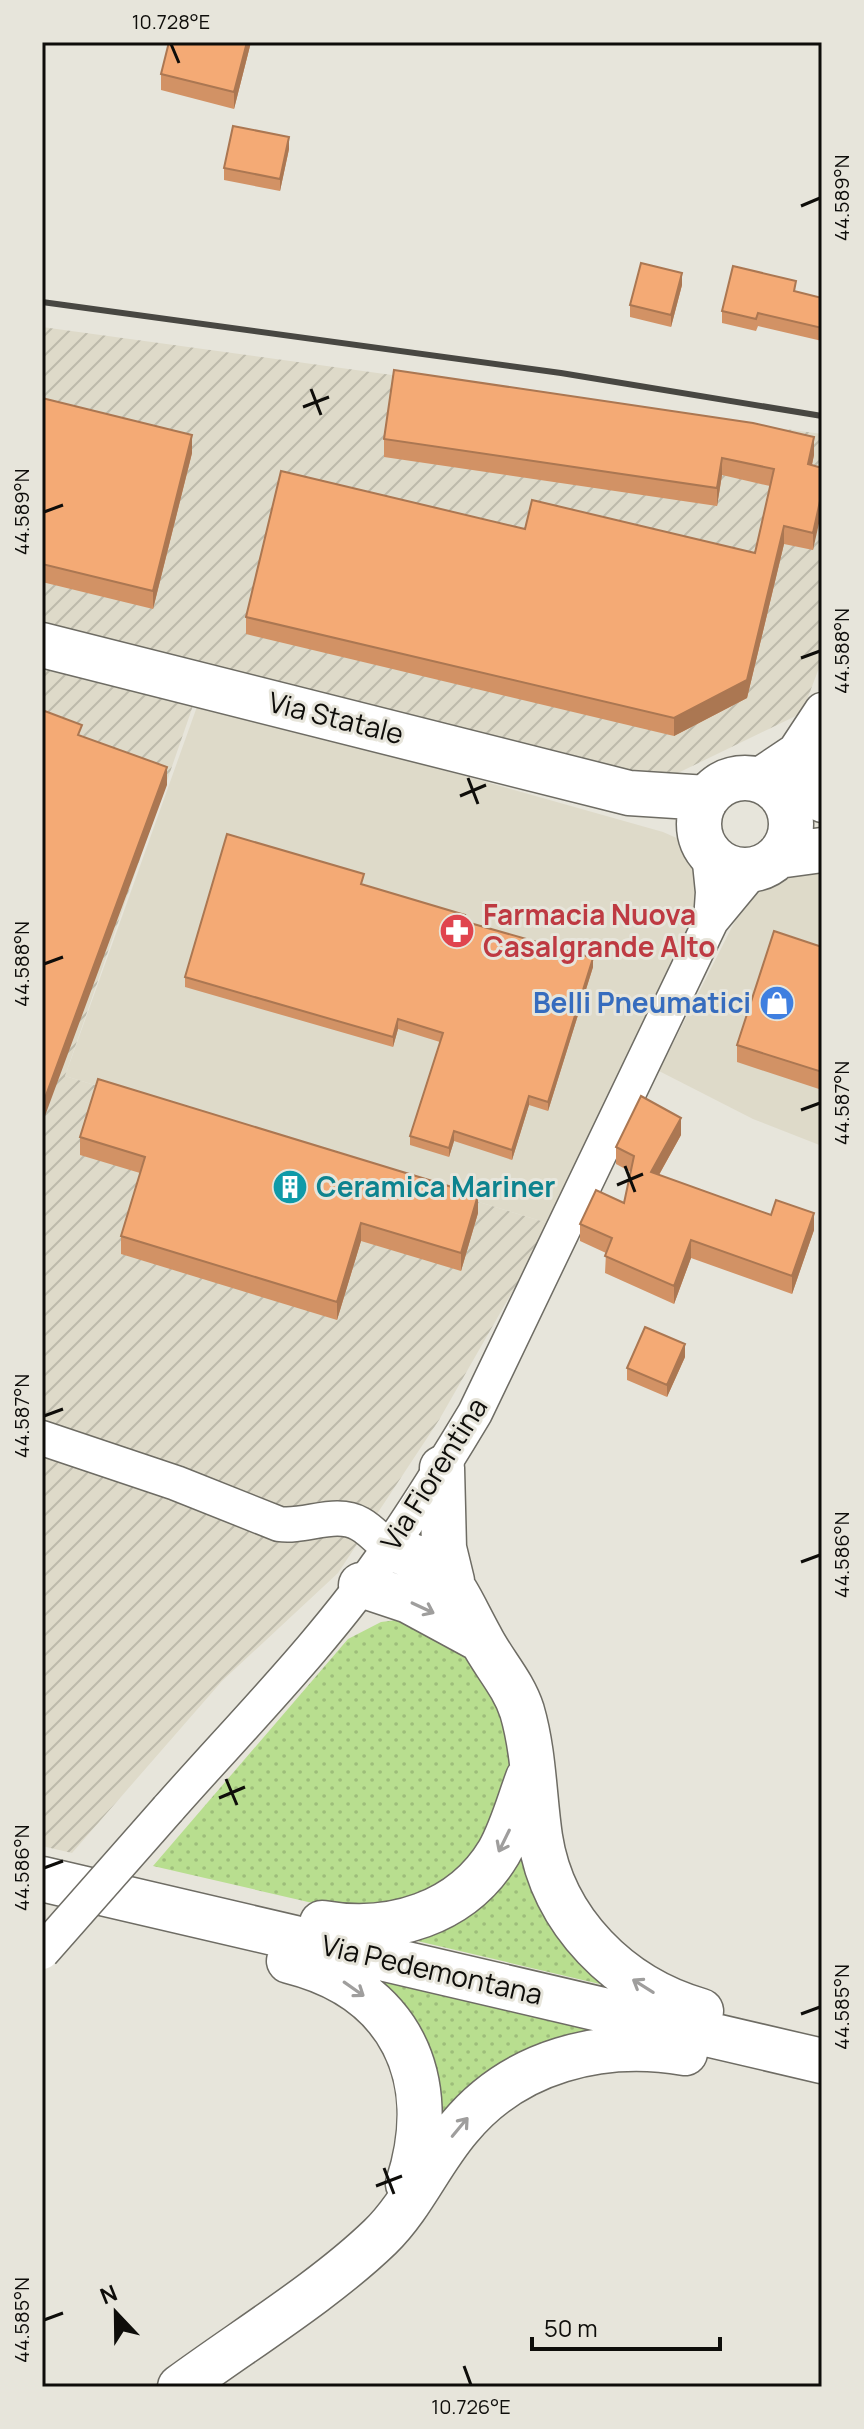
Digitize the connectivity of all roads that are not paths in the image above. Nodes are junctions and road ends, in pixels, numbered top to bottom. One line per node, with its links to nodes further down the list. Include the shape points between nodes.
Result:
1 (42, 645): 5 (main road, Via Statale, via 629,793)
2 (822, 710): 3 (street, via 795,751); 4 (street, via 809,760)
3 (753, 779): 4 (main road); 5 (main road, via 727,782)
4 (805, 814): 7 (main road)
5 (705, 828): 7 (main road, Via Statale, via 729,867); 8 (street, Via Fiorentina)
6 (822, 850): 7 (main road, Via Statale)
7 (766, 862): 8 (street, Via Fiorentina)
8 (711, 921): 10 (street, Via Fiorentina, via 475,1413)
9 (42, 1438): 11 (street, via 279,1524 359,1523)
10 (442, 1468): 11 (street, Via Fiorentina); 12 (main road, via 444,1548)
11 (389, 1548): 12 (main road, via 430,1564); 13 (street, Via Fiorentina)
12 (452, 1581): 14 (main road)
13 (361, 1585): 14 (main road, one-way to 14, via 420,1606); 17 (street, Via Fiorentina, bridge)
14 (481, 1640): 15 (main road, via 521,1706)
15 (531, 1768): 16 (main road, one-way to 16, via 512,1825 490,1866 443,1906 399,1924 339,1926); 18 (main road, one-way to 15, via 665,1999 603,1955 554,1887 540,1840)
16 (42, 1880): 19 (main road, Via Pedemontana); 21 (main road, one-way to 21, via 305,1965 343,1981 369,2000 403,2043 421,2100 420,2139)
17 (42, 1952)
18 (822, 2047)
19 (822, 2061)
20 (822, 2075): 21 (main road, one-way to 20, via 472,2113 526,2075 569,2058 647,2047)
21 (399, 2213): 22 (main road, via 355,2258)
22 (180, 2387)

